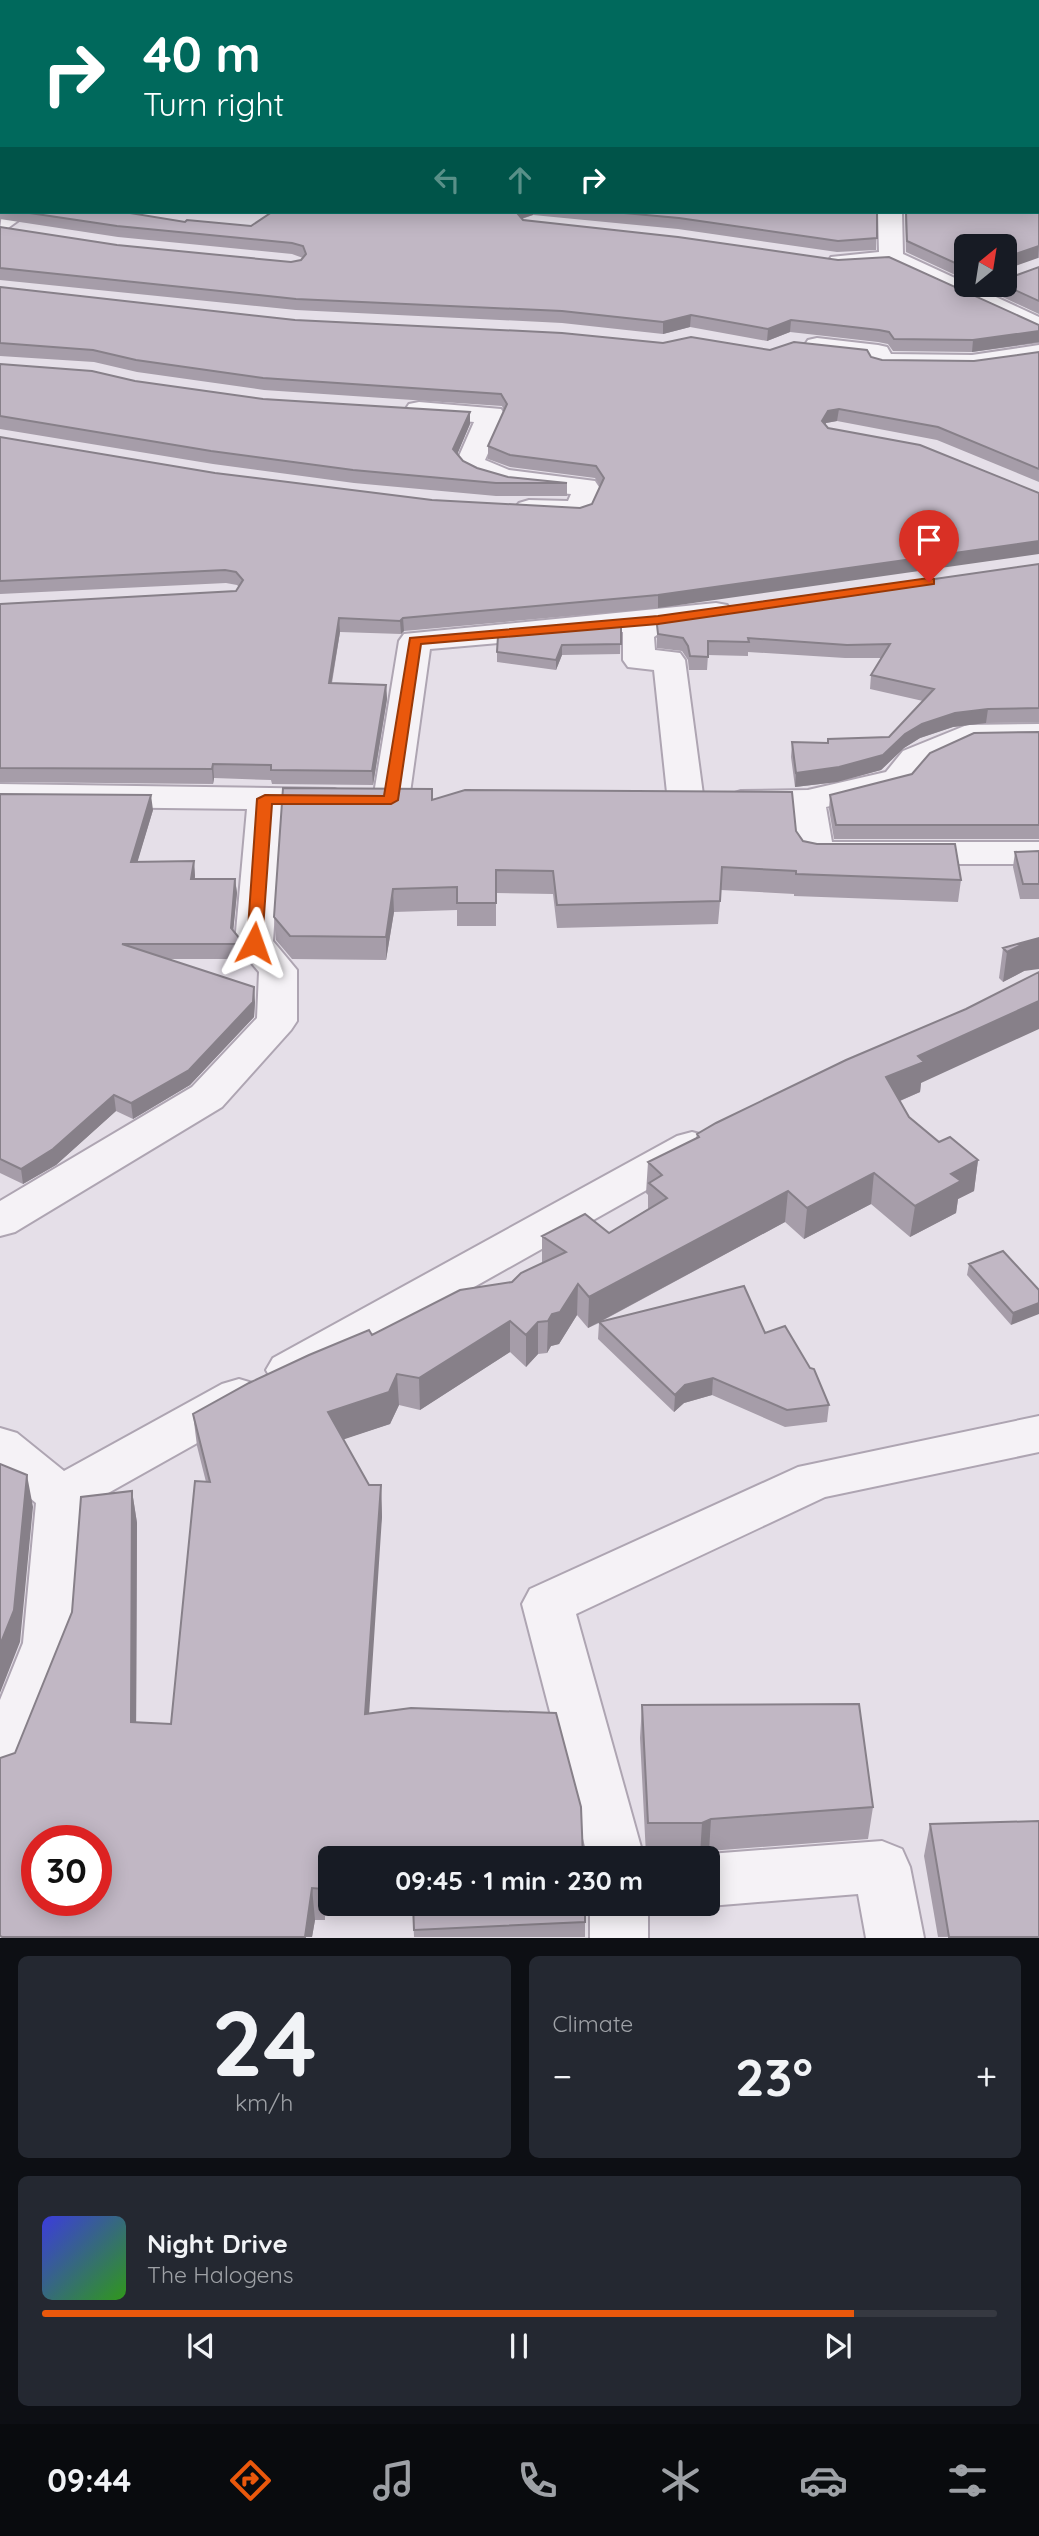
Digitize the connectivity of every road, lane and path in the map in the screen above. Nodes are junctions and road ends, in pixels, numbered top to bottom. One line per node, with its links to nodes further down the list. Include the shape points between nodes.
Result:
1 (890, 214): 4 (street)
2 (24, 222): 3 (street)
3 (0, 225)
4 (891, 258): 5 (street); 6 (street)
5 (823, 260)
6 (954, 280)
7 (995, 298): 8 (street)
8 (1039, 327)
9 (790, 343): 10 (street, via 878,353 881,362 972,363)
10 (1039, 353)
11 (397, 408): 12 (street, via 491,415 470,463 481,472 585,486 587,490 579,510)
12 (504, 508)
13 (751, 608): 14 (street)
14 (658, 620): 17 (street, via 415,641 404,800); 18 (street, via 638,634 639,660 669,660 673,802)
15 (1039, 734): 18 (street, via 967,735 915,758 898,779)
16 (0, 794): 17 (street)
17 (265, 799): 21 (street, via 254,943 278,970 277,1021 207,1097)
18 (808, 801): 19 (street, via 815,853)
19 (1039, 853)
20 (733, 1125): 24 (street)
21 (0, 1221)
22 (1039, 1434): 26 (street, via 815,1480 548,1604)
23 (0, 1446): 24 (street)
24 (61, 1496): 25 (street, via 49,1643)
25 (0, 1767)
26 (613, 1846)
27 (720, 1879): 30 (street, via 882,1867)
28 (620, 1916): 29 (street)
29 (619, 1937)
30 (895, 1937)

